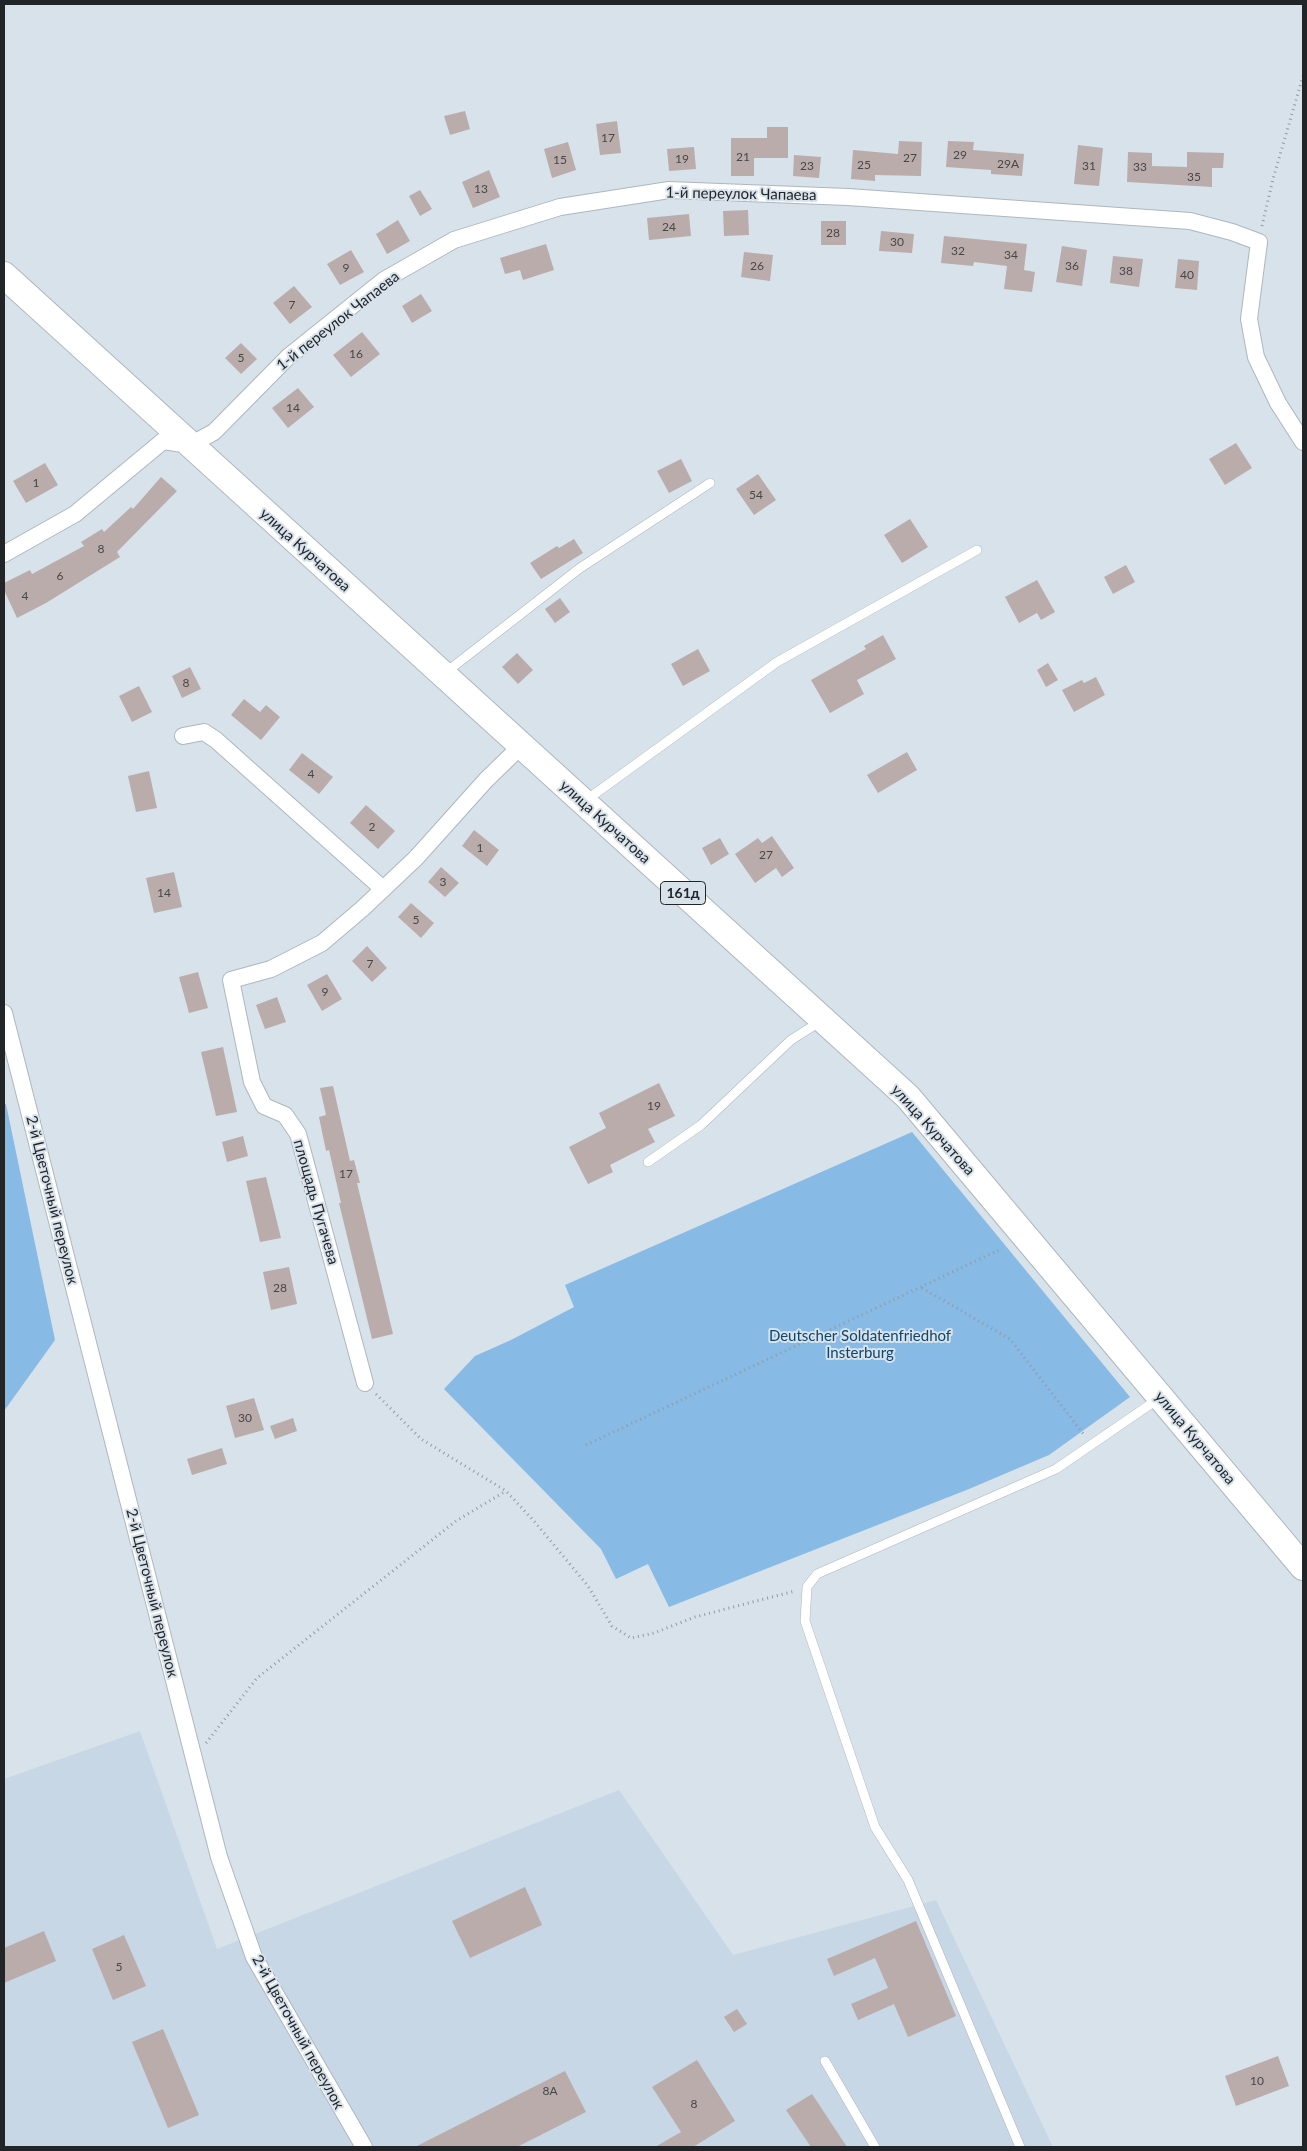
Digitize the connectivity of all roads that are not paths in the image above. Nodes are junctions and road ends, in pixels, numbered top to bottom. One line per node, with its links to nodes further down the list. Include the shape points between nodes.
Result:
1 (4, 274): 3 (main road, улица Курчатова / 161д)
2 (1303, 442): 3 (street, 1-й переулок Чапаева, via 1278,403 1256,357 1249,319 1259,242 1190,221 848,197 669,190 560,207 454,240 384,280 288,357 214,432)
3 (190, 445): 6 (street, via 163,441 75,514); 7 (main road, улица Курчатова / 161д)
4 (710, 483): 7 (lane, via 580,568)
5 (977, 550): 10 (lane, via 777,662)
6 (4, 554)
7 (443, 675): 9 (main road, улица Курчатова / 161д)
8 (183, 736): 11 (street, via 204,732 216,740)
9 (521, 746): 10 (main road, улица Курчатова / 161д); 11 (street)
10 (583, 802): 13 (main road, улица Курчатова / 161д)
11 (383, 889): 15 (street, площадь Пугачева, via 322,943 271,969 231,980 252,1082 264,1106 285,1115 298,1134)
12 (4, 1013): 19 (street, 2-й Цветочный переулок, via 219,1857 254,1957)
13 (823, 1020): 14 (lane, via 791,1040 701,1125); 16 (main road, улица Курчатова / 161д, via 908,1097)
14 (648, 1162)
15 (366, 1383)
16 (1161, 1398): 17 (main road, улица Курчатова / 161д); 21 (lane, via 1056,1469 817,1574 807,1587 805,1621 875,1826 908,1880)
17 (1303, 1567)
18 (825, 2061): 20 (lane)
19 (364, 2147)
20 (875, 2147)
21 (1020, 2147)

